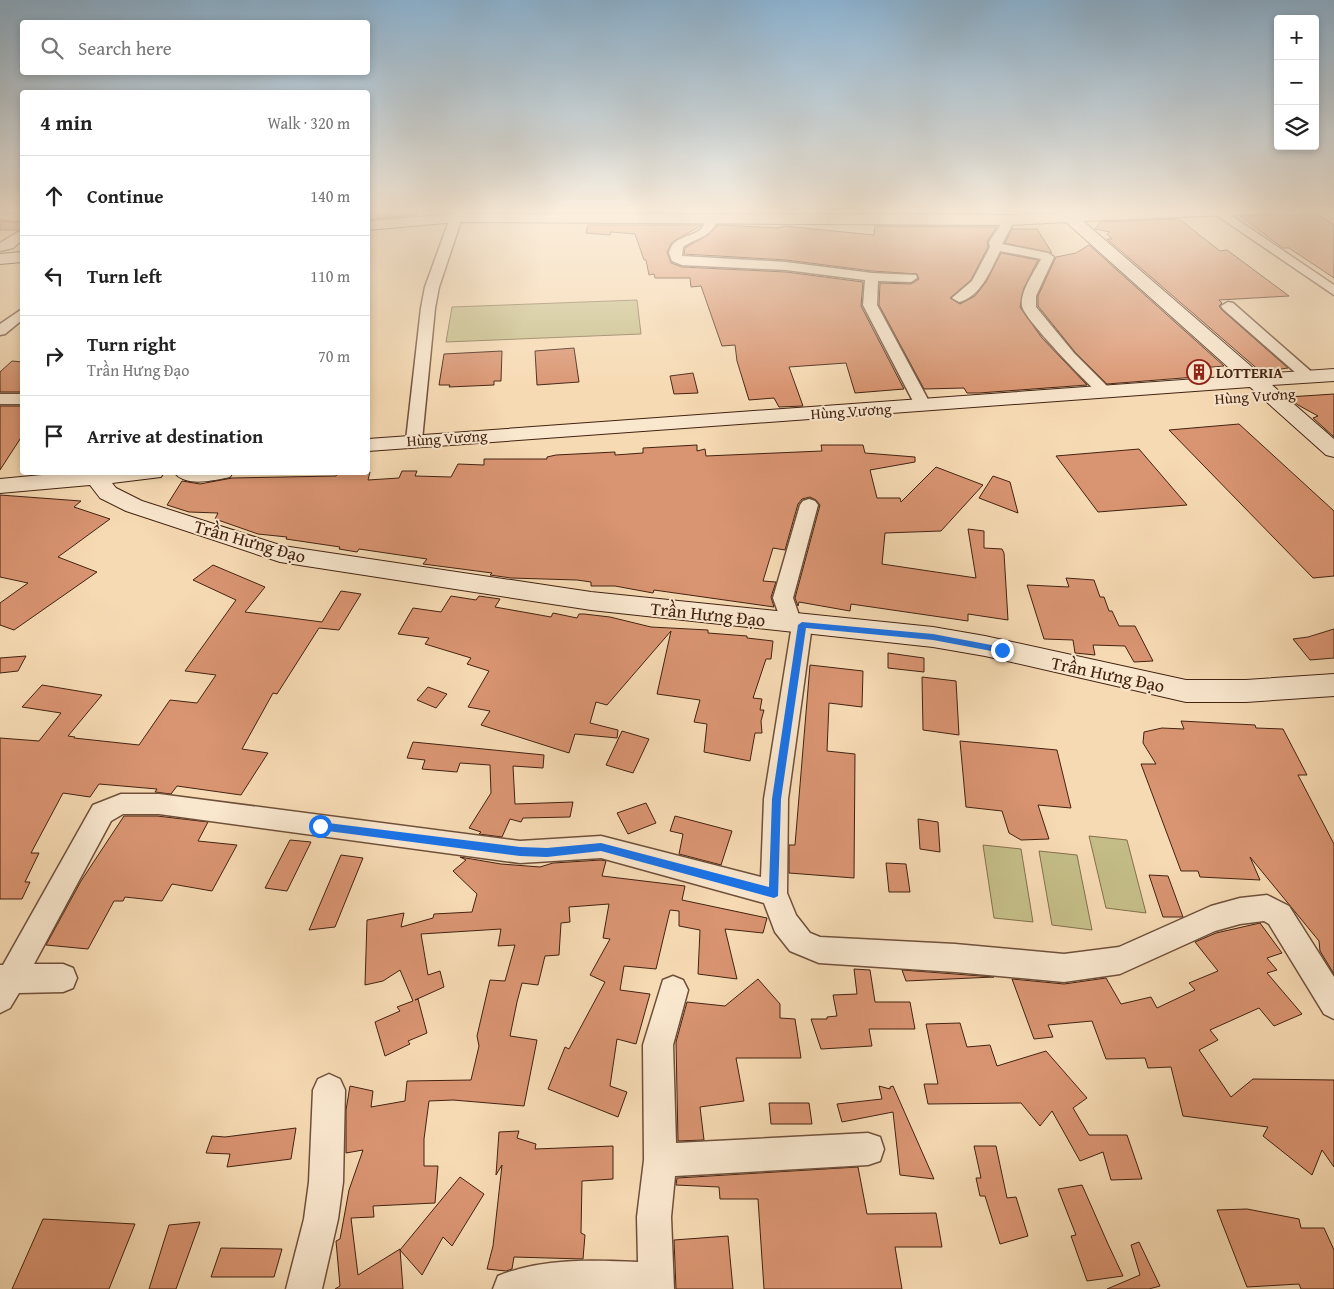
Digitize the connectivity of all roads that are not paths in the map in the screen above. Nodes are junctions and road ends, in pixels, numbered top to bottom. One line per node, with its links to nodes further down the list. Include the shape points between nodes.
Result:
1 (438, 270): 23 (street, via 428,308)
2 (818, 270): 7 (street)
3 (983, 270): 10 (street, via 977,282)
4 (1041, 270): 18 (street, via 1029,296 1029,308 1069,356)
5 (1129, 270): 16 (street)
6 (1303, 270): 9 (street)
7 (872, 277): 8 (street); 21 (street, via 872,311)
8 (911, 278)
9 (1334, 291)
10 (959, 298)
11 (1228, 306): 15 (street)
12 (20, 315): 13 (street)
13 (0, 331)
14 (1334, 375): 15 (street, Hùng Vương)
15 (1309, 377): 16 (street, Hùng Vương)
16 (1264, 388): 17 (street, Hùng Vương); 18 (street, Hùng Vương); 22 (street, Hùng Vương); 25 (street)
17 (1334, 390)
18 (1104, 391): 21 (street, Hùng Vương)
19 (0, 399): 20 (street)
20 (20, 399)
21 (923, 405): 22 (street, Hùng Vương)
22 (904, 414): 23 (street, Hùng Vương); 26 (street, Hùng Vương)
23 (414, 440): 24 (street, Hùng Vương)
24 (370, 445)
25 (1334, 450)
26 (370, 459)
27 (129, 475): 28 (street)
28 (97, 479): 29 (street); 31 (street, Trần Hưng Đạo, via 108,493 134,506 280,554 591,601)
29 (0, 486)
30 (809, 505): 31 (street, via 784,598)
31 (796, 624): 32 (street, Trần Hưng Đạo, via 933,637 1186,691); 33 (street, via 776,799)
32 (1334, 686)
33 (774, 893): 35 (street, via 601,847 520,852 159,804 122,804 102,813); 37 (street, via 785,924 800,942 820,950 1064,968 1120,960 1211,919 1267,908 1279,915)
34 (63, 978): 35 (street)
35 (4, 985)
36 (673, 990): 40 (street, via 658,1045)
37 (1334, 1004)
38 (328, 1090): 42 (street, via 326,1182 321,1219)
39 (868, 1150): 40 (street)
40 (660, 1160): 41 (street, via 654,1217)
41 (656, 1285): 43 (street, via 580,1277)
42 (304, 1289)
43 (511, 1289)

